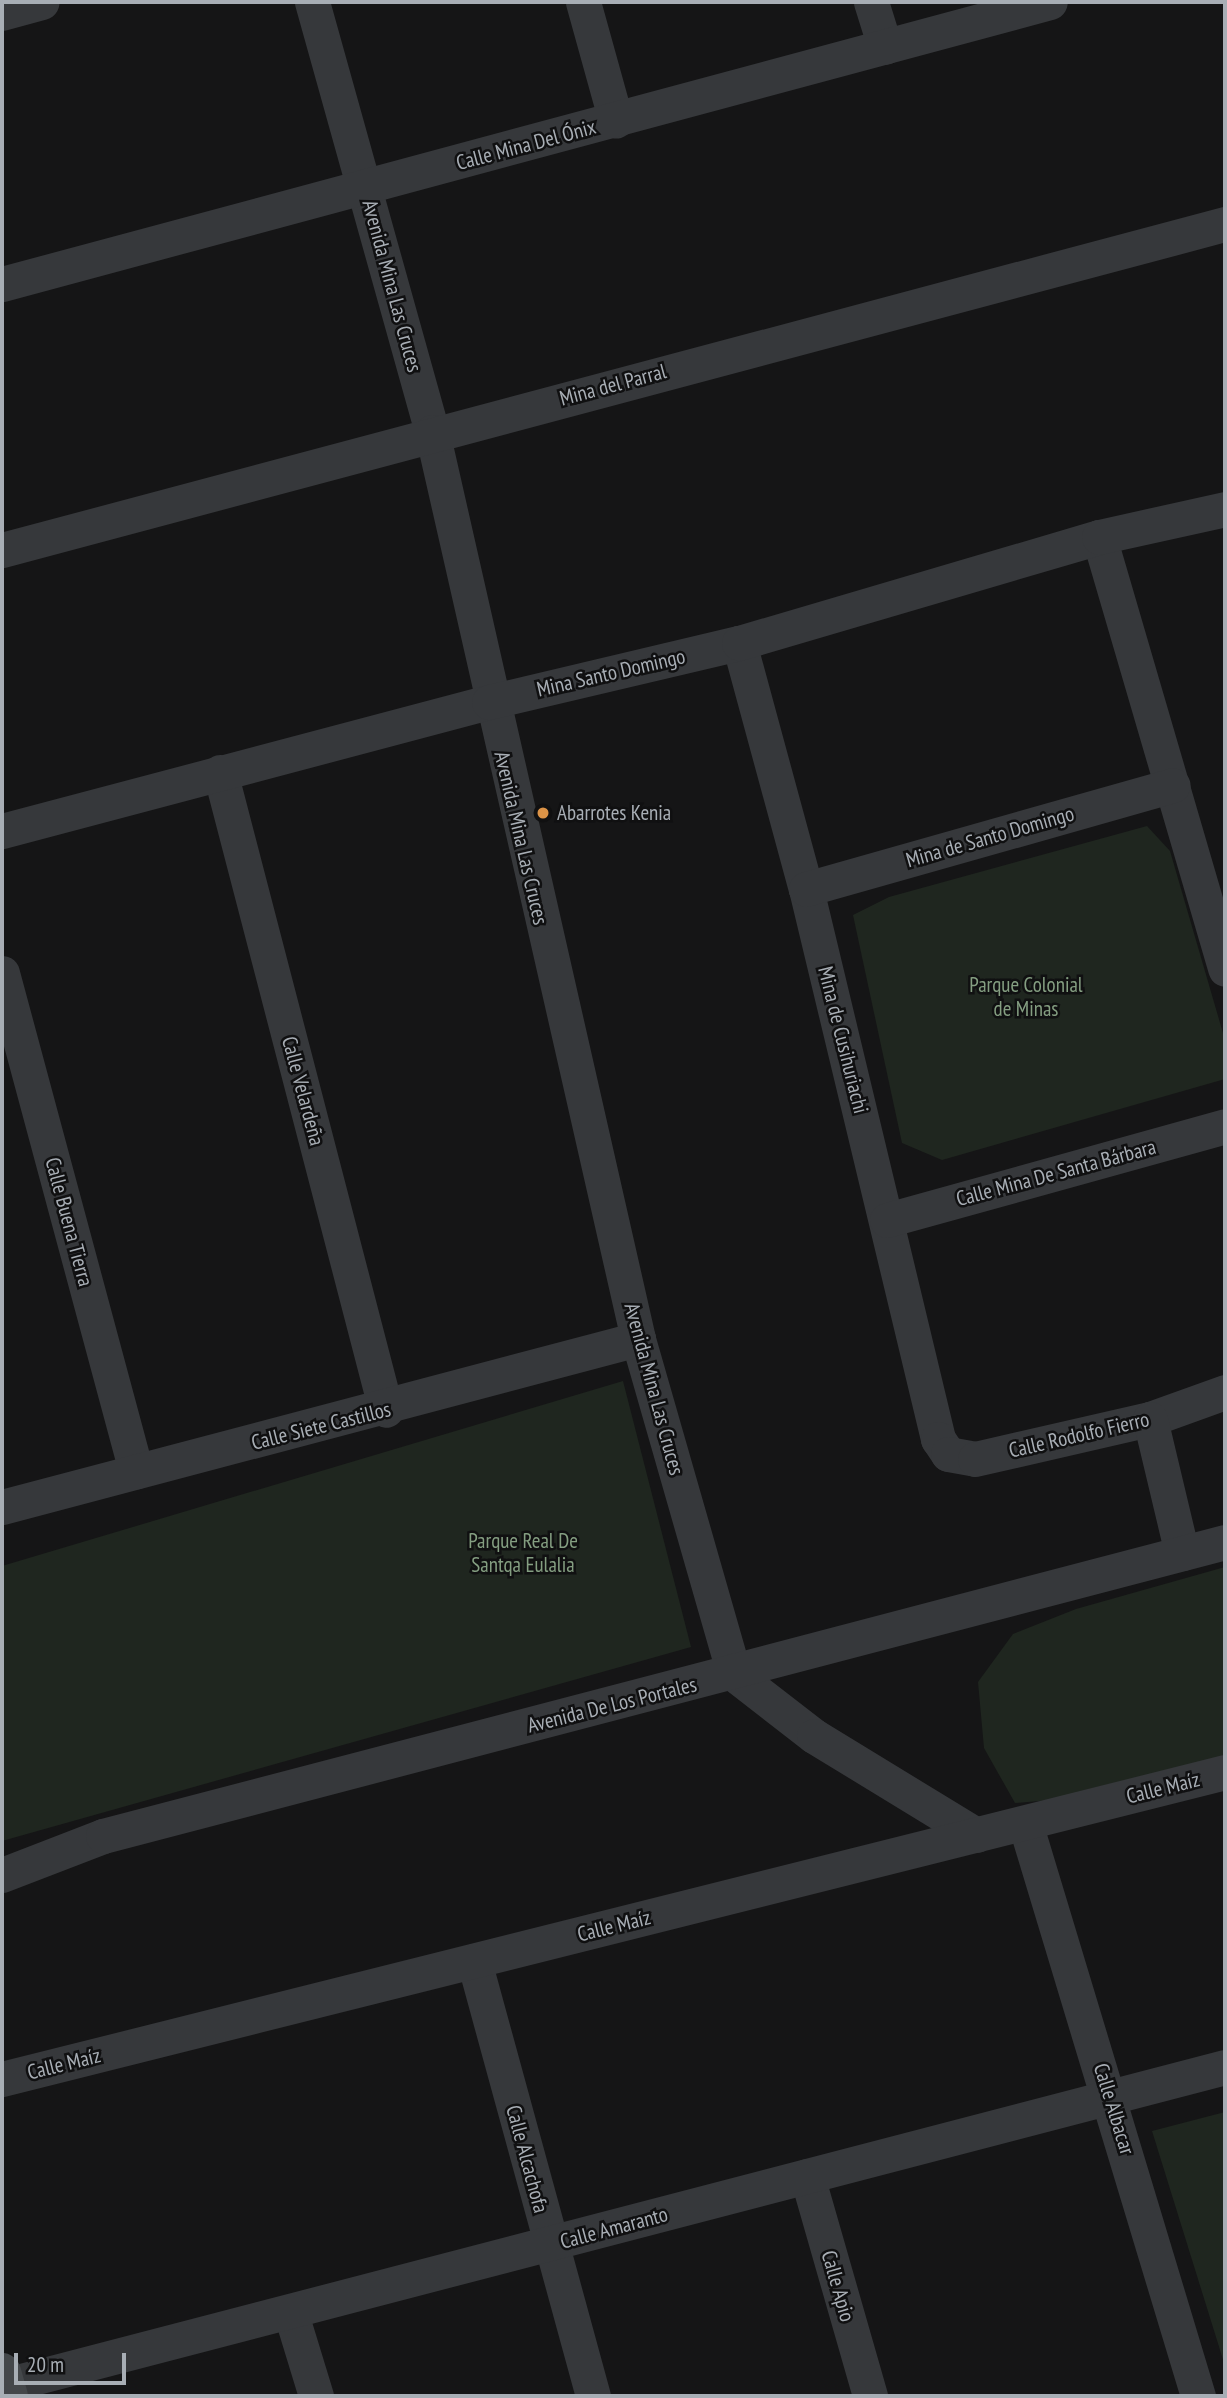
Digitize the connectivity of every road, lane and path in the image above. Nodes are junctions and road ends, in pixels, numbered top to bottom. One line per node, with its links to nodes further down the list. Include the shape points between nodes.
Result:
1 (312, 2): 7 (street, Avenida Mina Las Cruces)
2 (583, 2): 6 (street)
3 (871, 2): 5 (street)
4 (1049, 2): 5 (street, Calle Mina Del Ónix)
5 (885, 47): 6 (street, Calle Mina Del Ónix)
6 (616, 121): 7 (street, Calle Mina Del Ónix)
7 (365, 188): 9 (street, Calle Mina Del Ónix); 10 (street, Avenida Mina Las Cruces)
8 (1225, 224): 10 (street, Mina del Parral)
9 (2, 284)
10 (432, 432): 13 (street, Mina del Parral); 15 (street, Avenida Mina Las Cruces)
11 (1222, 510): 12 (street, Mina Santo Domingo)
12 (1100, 537): 14 (street, Mina Santo Domingo); 17 (street)
13 (2, 550)
14 (739, 643): 15 (street, Mina Santo Domingo); 19 (street, Mina de Cusihuriachi)
15 (489, 702): 16 (street, Mina Santo Domingo); 24 (street, Avenida Mina Las Cruces)
16 (220, 772): 18 (street, Mina Santo Domingo); 26 (street, Calle Velardeña)
17 (1173, 785): 19 (street, Mina de Santo Domingo); 20 (street)
18 (2, 831)
19 (806, 888): 23 (street, Mina de Cusihuriachi)
20 (1225, 969)
21 (2, 973): 29 (street, Calle Buena Tierra)
22 (1225, 1126): 23 (street, Calle Mina De Santa Bárbara)
23 (887, 1220): 28 (street, Mina de Cusihuriachi)
24 (638, 1339): 26 (street, Calle Siete Castillos); 33 (street, Avenida Mina Las Cruces)
25 (1225, 1392): 27 (street, Calle Rodolfo Fierro)
26 (386, 1410): 29 (street, Calle Siete Castillos)
27 (1150, 1419): 28 (street, Calle Rodolfo Fierro, via 975,1459 948,1454); 32 (street)
28 (938, 1439)
29 (136, 1471): 30 (street, Calle Siete Castillos)
30 (2, 1507)
31 (1225, 1542): 32 (street, Avenida De Los Portales)
32 (1182, 1553): 33 (street, Avenida De Los Portales)
33 (734, 1674): 36 (street, via 834,1749); 37 (street, Avenida De Los Portales, via 103,1836)
34 (1225, 1772): 35 (street, Calle Maíz)
35 (1025, 1823): 36 (street, Calle Maíz); 41 (street, Calle Albacar)
36 (976, 1835): 38 (street, Calle Maíz)
37 (2, 1875)
38 (474, 1961): 40 (street, Calle Maíz); 43 (street, Calle Alcachofa)
39 (1225, 2067): 41 (street, Calle Amaranto)
40 (2, 2079)
41 (1111, 2097): 42 (street, Calle Amaranto); 49 (street, Calle Albacar)
42 (807, 2176): 43 (street, Calle Amaranto); 48 (street, Calle Apio)
43 (550, 2246): 44 (street, Calle Amaranto); 47 (street, Calle Alcachofa)
44 (291, 2314): 45 (street, Calle Amaranto); 46 (street)
45 (4, 2385)
46 (316, 2396)
47 (593, 2396)
48 (870, 2396)
49 (1198, 2396)

